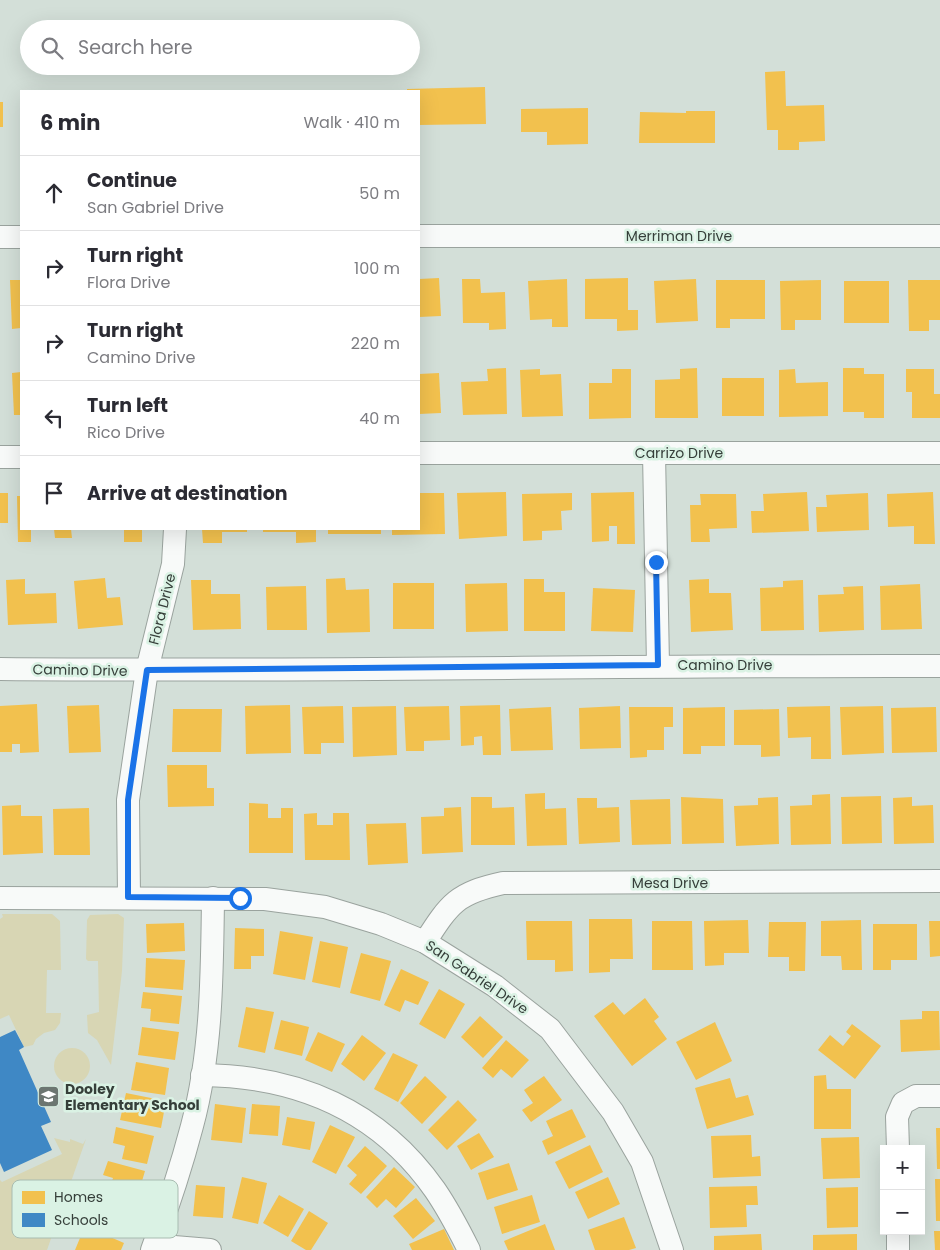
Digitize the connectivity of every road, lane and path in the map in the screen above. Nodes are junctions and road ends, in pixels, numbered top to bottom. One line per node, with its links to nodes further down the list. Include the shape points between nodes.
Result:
1 (420, 236): 2 (street, Merriman Drive)
2 (940, 236)
3 (0, 237): 4 (street)
4 (20, 237)
5 (420, 452): 6 (street, Carrizo Drive)
6 (654, 453): 7 (street, Carrizo Drive); 11 (street)
7 (940, 453)
8 (0, 457): 9 (street)
9 (20, 457)
10 (175, 530): 14 (street, Flora Drive, via 173,564)
11 (658, 665): 12 (street, Camino Drive); 14 (street, Camino Drive)
12 (940, 666)
13 (0, 669): 14 (street, Camino Drive)
14 (147, 670): 16 (street, Flora Drive, via 128,800)
15 (940, 881): 19 (street, Mesa Drive, via 503,884 474,890 455,900)
16 (128, 897): 17 (street, San Gabriel Drive); 18 (street, San Gabriel Drive)
17 (0, 898)
18 (213, 898): 19 (street, San Gabriel Drive, via 266,899 325,907); 20 (street, via 212,979)
19 (425, 942): 28 (street, San Gabriel Drive, via 495,986 550,1029 612,1112 642,1162)
20 (202, 1075): 23 (street, via 192,1125); 27 (street, via 231,1075 305,1091 344,1107 377,1128 435,1190)
21 (940, 1096): 22 (street, via 916,1096 903,1103 897,1117)
22 (898, 1145)
23 (174, 1180)
24 (898, 1235): 29 (street)
25 (154, 1244): 26 (street)
26 (210, 1250)
27 (469, 1250)
28 (672, 1250)
29 (898, 1250)

